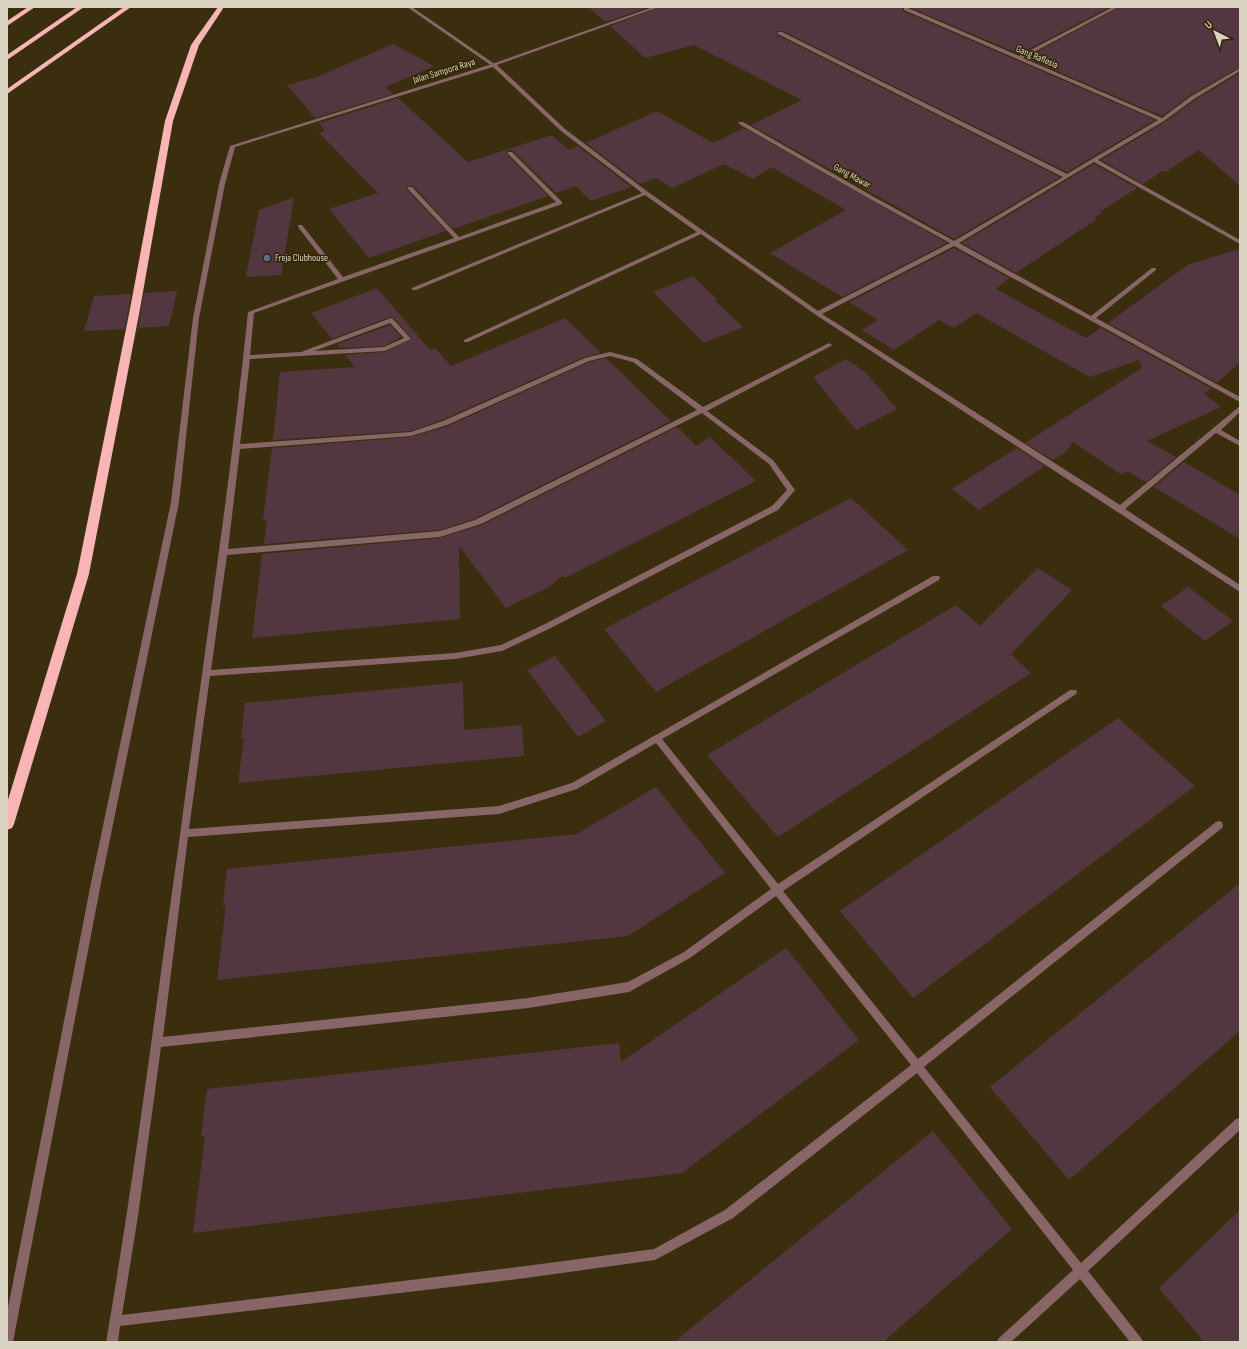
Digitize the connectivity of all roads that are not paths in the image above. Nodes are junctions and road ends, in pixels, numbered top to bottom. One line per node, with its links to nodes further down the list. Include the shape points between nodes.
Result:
1 (32, 7): 9 (highway)
2 (81, 7): 11 (highway)
3 (128, 7): 15 (highway)
4 (221, 7): 50 (highway, via 195,45 169,121 137,301 83,574)
5 (409, 7): 13 (street)
6 (657, 7): 13 (street, Jalan Sampora Raya)
7 (1116, 7): 12 (street)
8 (906, 8): 12 (street, Gang Raflesia)
9 (7, 24)
10 (780, 33): 20 (street)
11 (7, 58)
12 (1019, 58): 16 (street, Gang Raflesia)
13 (494, 65): 22 (street, via 563,130); 59 (street, Jalan Sampora Raya, via 233,146 222,184 196,318 175,502 96,883)
14 (1240, 69): 16 (street)
15 (7, 92)
16 (1162, 120): 19 (street)
17 (741, 124): 27 (street, Gang Mawar)
18 (510, 153): 25 (street, via 560,203)
19 (1094, 160): 20 (street); 26 (street)
20 (1066, 176): 27 (street)
21 (410, 188): 25 (street)
22 (646, 193): 24 (street); 30 (street)
23 (300, 226): 29 (street)
24 (701, 232): 31 (street); 33 (street)
25 (458, 239): 29 (street)
26 (1240, 242)
27 (955, 243): 31 (street); 32 (street, Gang Mawar)
28 (1154, 269): 32 (street)
29 (342, 280): 36 (street, via 251,312)
30 (414, 289)
31 (818, 314): 43 (street)
32 (1092, 318): 37 (street, Gang Mawar)
33 (466, 342)
34 (829, 345): 39 (street)
35 (303, 353): 35 (street, via 391,320 408,339 385,349); 36 (street)
36 (247, 356): 42 (street)
37 (1240, 400)
38 (1240, 408): 40 (street)
39 (703, 410): 42 (street, via 635,360 610,354 587,359 445,423 411,434); 44 (street, via 478,522 440,534); 47 (street, via 771,462 791,490 774,508 502,648 455,656)
40 (1216, 430): 41 (street); 43 (street)
41 (1240, 444)
42 (238, 448): 44 (street)
43 (1120, 509): 46 (street)
44 (224, 552): 47 (street)
45 (936, 578): 49 (street)
46 (1240, 589)
47 (208, 673): 52 (street)
48 (1073, 692): 53 (street)
49 (657, 740): 52 (street, via 574,786 499,810); 53 (street)
50 (7, 824)
51 (1219, 825): 55 (street)
52 (185, 833): 54 (street)
53 (778, 890): 54 (street, via 687,956 629,987 528,1003); 55 (street)
54 (158, 1042): 58 (street)
55 (918, 1066): 57 (street); 58 (street, via 729,1214 654,1254 526,1272)
56 (1240, 1123): 57 (street)
57 (1080, 1271): 61 (street); 62 (street)
58 (116, 1321): 60 (street)
59 (7, 1342)
60 (112, 1342)
61 (1003, 1342)
62 (1137, 1342)

